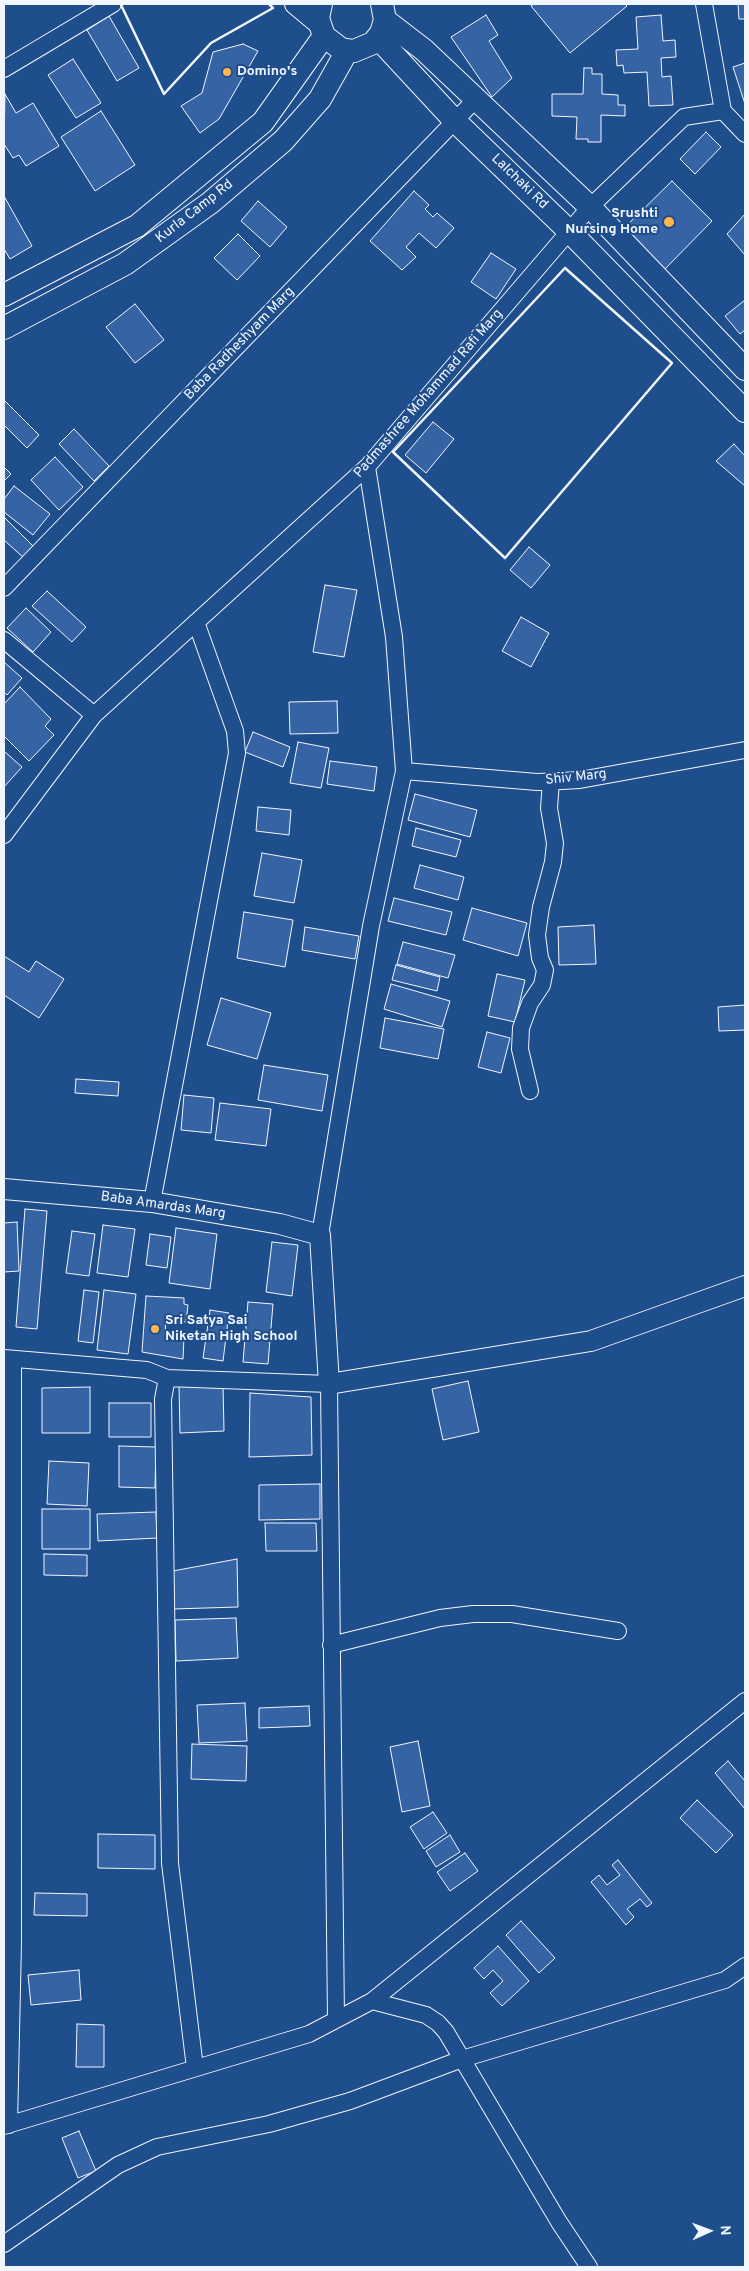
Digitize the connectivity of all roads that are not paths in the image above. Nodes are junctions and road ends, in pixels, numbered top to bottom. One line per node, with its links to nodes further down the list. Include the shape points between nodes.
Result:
1 (113, 4): 7 (street)
2 (296, 4): 4 (street)
3 (704, 4): 9 (street)
4 (322, 21): 6 (main road, via 335,46); 14 (main road, Kurla Camp Rd, via 263,122 137,226)
5 (382, 21): 6 (main road, via 367,47); 8 (main road, via 424,50); 10 (main road, Lalchaki Rd)
6 (347, 51): 15 (main road, Kurla Camp Rd, via 320,99 284,140 210,203 125,264)
7 (4, 69)
8 (476, 99): 10 (street, Baba Radheshyam Marg); 12 (main road)
9 (723, 111): 11 (street); 12 (street, Padmashree Mohammad Rafi Marg, via 684,117)
10 (455, 121): 13 (main road, Lalchaki Rd); 19 (street, Baba Radheshyam Marg)
11 (745, 134)
12 (590, 207): 13 (street, Padmashree Mohammad Rafi Marg); 16 (main road)
13 (570, 232): 17 (main road, Lalchaki Rd); 18 (street, Padmashree Mohammad Rafi Marg)
14 (4, 295)
15 (4, 328)
16 (745, 369)
17 (745, 411)
18 (367, 467): 20 (street, Padmashree Mohammad Rafi Marg); 24 (street, via 394,637)
19 (4, 588)
20 (196, 622): 22 (street, Padmashree Mohammad Rafi Marg); 29 (street, via 235,731 237,753)
21 (4, 640): 22 (street)
22 (94, 715): 26 (street, Padmashree Mohammad Rafi Marg)
23 (745, 750): 25 (street, Shiv Marg, via 580,780)
24 (404, 771): 25 (street, Shiv Marg); 30 (street, via 371,926)
25 (551, 781): 27 (street, via 553,862 537,935 545,970 542,984 530,1003 520,1048)
26 (4, 835)
27 (530, 1091)
28 (4, 1189): 29 (street, Baba Amardas Marg)
29 (152, 1202): 30 (street, Baba Amardas Marg)
30 (320, 1234): 34 (street)
31 (745, 1286): 34 (street, via 591,1342)
32 (8, 1359): 33 (street, via 147,1370); 43 (street, via 13,1942)
33 (167, 1378): 34 (street); 42 (street, via 163,1399 170,1863)
34 (329, 1384): 36 (street)
35 (618, 1631): 36 (street, via 512,1614 473,1614 440,1618)
36 (331, 1645): 40 (street)
37 (745, 1701): 39 (street)
38 (745, 1966): 41 (street, via 725,1980)
39 (372, 2001): 40 (street); 41 (street, via 426,2015 446,2032)
40 (336, 2020): 42 (street, via 309,2034)
41 (462, 2059): 44 (street, via 350,2101 269,2124 157,2147 118,2166); 45 (street, via 559,2222)
42 (195, 2068): 43 (street)
43 (6, 2125)
44 (4, 2244)
45 (590, 2267)

